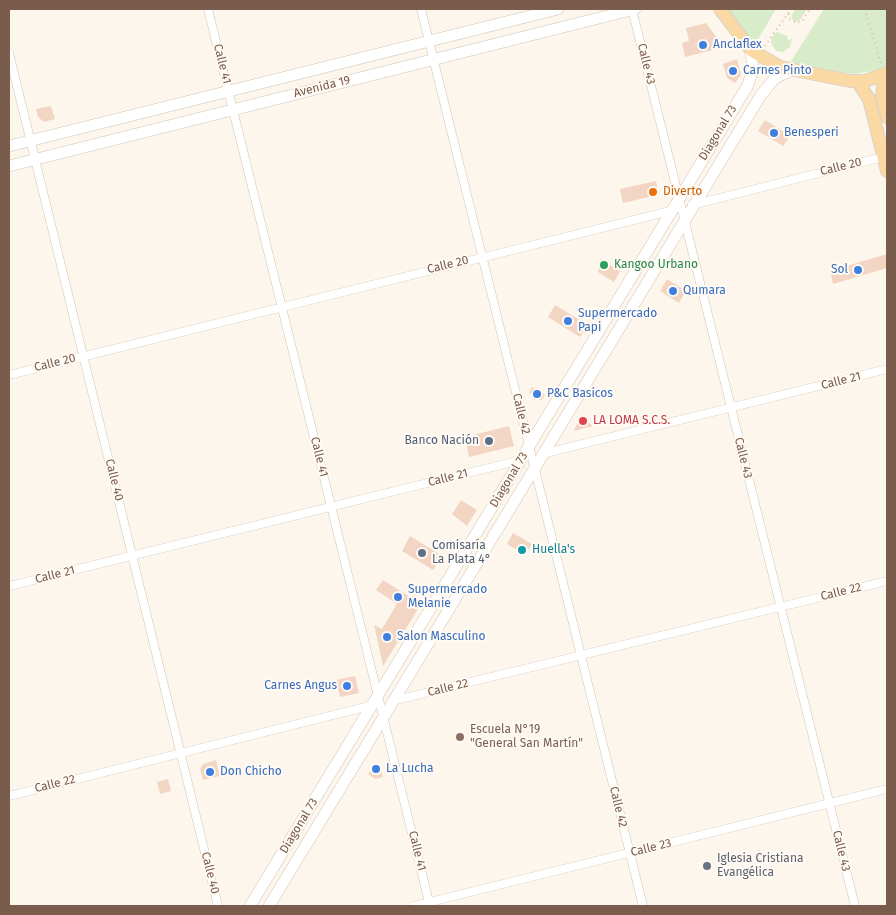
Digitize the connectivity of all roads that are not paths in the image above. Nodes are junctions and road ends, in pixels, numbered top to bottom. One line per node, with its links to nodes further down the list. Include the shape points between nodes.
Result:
1 (208, 9): 13 (street, Calle 41)
2 (421, 9): 6 (street, Calle 42)
3 (558, 9): 6 (main road, Avenida 19)
4 (633, 9): 9 (main road, Avenida 19); 23 (street, Calle 43)
5 (720, 9): 8 (main road)
6 (429, 41): 9 (street, Calle 42); 13 (main road, Avenida 19)
7 (9, 53): 16 (street, Calle 40)
8 (756, 53): 10 (main road); 23 (main road, Diagonal 73, via 749,82)
9 (433, 59): 14 (main road, Avenida 19); 25 (street, Calle 42)
10 (790, 71): 12 (main road); 22 (main road, Diagonal 73, via 775,78 761,95)
11 (886, 74): 12 (main road); 15 (main road, via 882,97)
12 (857, 81): 18 (main road, via 869,99)
13 (229, 91): 14 (street, Calle 41); 16 (main road, Avenida 19)
14 (233, 109): 19 (main road, Avenida 19); 26 (street, Calle 41)
15 (887, 117)
16 (30, 141): 17 (main road, Avenida 19); 19 (street, Calle 40)
17 (9, 146)
18 (886, 156): 21 (main road); 22 (street, Calle 20)
19 (35, 159): 20 (main road, Avenida 19); 27 (street, Calle 40)
20 (9, 166)
21 (887, 171)
22 (694, 204): 23 (street, Calle 20); 24 (main road, Diagonal 73)
23 (678, 205): 24 (street, Calle 43); 25 (street, Calle 20); 32 (main road, Diagonal 73)
24 (685, 219): 30 (street, Calle 43); 31 (main road, Diagonal 73)
25 (482, 257): 26 (street, Calle 20); 32 (street, Calle 42)
26 (282, 307): 27 (street, Calle 20); 33 (street, Calle 41)
27 (83, 356): 29 (street, Calle 20); 34 (street, Calle 40)
28 (887, 370): 30 (street, Calle 21)
29 (9, 375)
30 (730, 408): 31 (street, Calle 21); 37 (street, Calle 43)
31 (543, 454): 32 (main road, Diagonal 73)
32 (529, 458): 33 (street, Calle 21); 38 (street, Calle 42); 39 (main road, Diagonal 73); 40 (main road, Diagonal 73)
33 (332, 506): 34 (street, Calle 21); 39 (street, Calle 41)
34 (132, 556): 36 (street, Calle 21); 42 (street, Calle 40)
35 (887, 581): 37 (street, Calle 22)
36 (9, 586)
37 (781, 607): 38 (street, Calle 22); 45 (street, Calle 43)
38 (581, 656): 40 (street, Calle 22); 46 (street, Calle 42)
39 (377, 701): 40 (street, Calle 22); 41 (street, Calle 41); 42 (street, Calle 22); 49 (main road, Diagonal 73)
40 (393, 701): 41 (main road, Diagonal 73)
41 (384, 717): 47 (street, Calle 41); 50 (main road, Diagonal 73)
42 (181, 753): 44 (street, Calle 22); 48 (street, Calle 40)
43 (887, 789): 45 (street, Calle 23)
44 (9, 796)
45 (829, 803): 46 (street, Calle 23); 53 (street, Calle 43)
46 (630, 853): 47 (street, Calle 23); 52 (street, Calle 42)
47 (430, 904): 51 (street, Calle 23)
48 (218, 906)
49 (250, 906)
50 (269, 906)
51 (414, 906)
52 (643, 906)
53 (855, 906)

